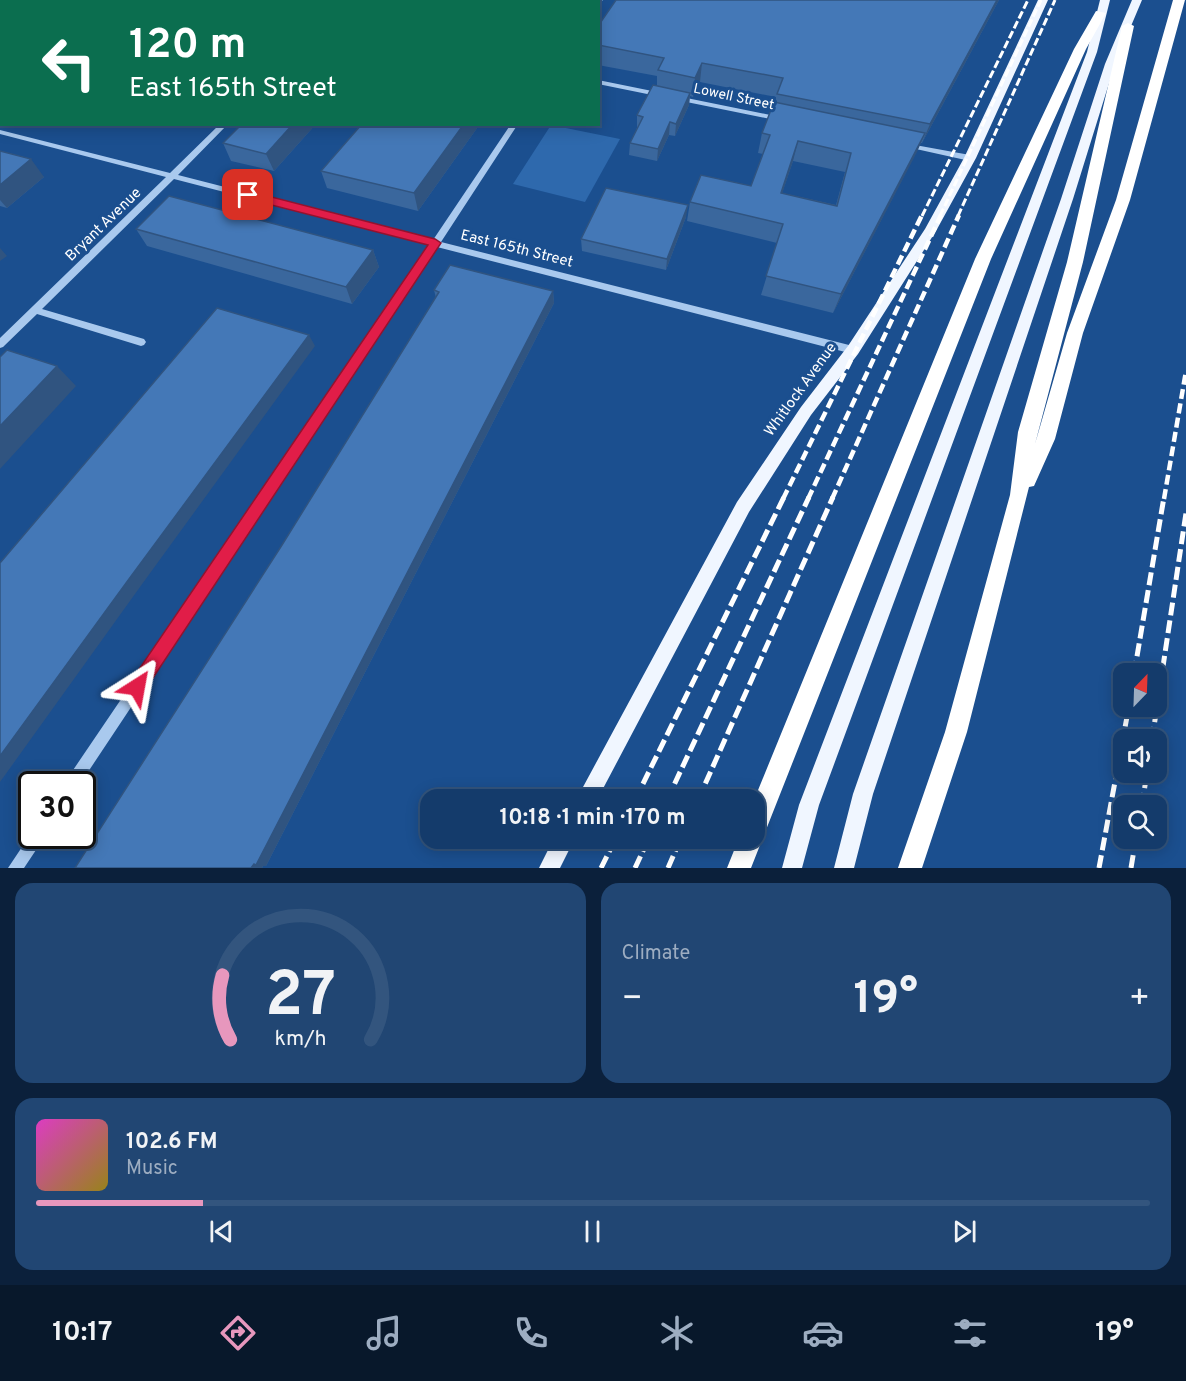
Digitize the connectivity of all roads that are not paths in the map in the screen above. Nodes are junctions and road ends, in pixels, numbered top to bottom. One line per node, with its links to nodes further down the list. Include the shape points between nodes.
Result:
1 (1043, 0): 12 (main road, Whitlock Avenue)
2 (1137, 0): 5 (main road)
3 (1179, 0): 19 (highway, via 1129,182 1085,302 1046,439)
4 (1102, 6): 22 (highway, via 983,259); 29 (main road, via 1092,52 822,772)
5 (1128, 26): 19 (highway, via 1075,262 1027,432); 30 (main road, via 1110,64 863,794)
6 (600, 82): 7 (street, Lowell Street)
7 (784, 120)
8 (223, 126): 13 (street, Bryant Avenue)
9 (514, 126): 14 (street)
10 (0, 132): 13 (street, East 165th Street)
11 (900, 144): 12 (street)
12 (970, 158): 18 (main road, Whitlock Avenue, via 920,248)
13 (172, 176): 14 (street, East 165th Street); 15 (street, Bryant Avenue)
14 (435, 243): 18 (street, East 165th Street); 20 (street)
15 (35, 310): 16 (street); 17 (street, Bryant Avenue)
16 (141, 342)
17 (0, 344)
18 (853, 350): 21 (main road, Whitlock Avenue, via 806,411 743,507)
19 (1019, 495): 31 (highway, via 974,671)
20 (81, 771)
21 (592, 789)
22 (765, 802)
23 (28, 849): 26 (street)
24 (559, 849): 27 (main road)
25 (747, 849): 28 (highway)
26 (15, 868)
27 (549, 868)
28 (739, 868)
29 (792, 868)
30 (844, 868)
31 (910, 868)

